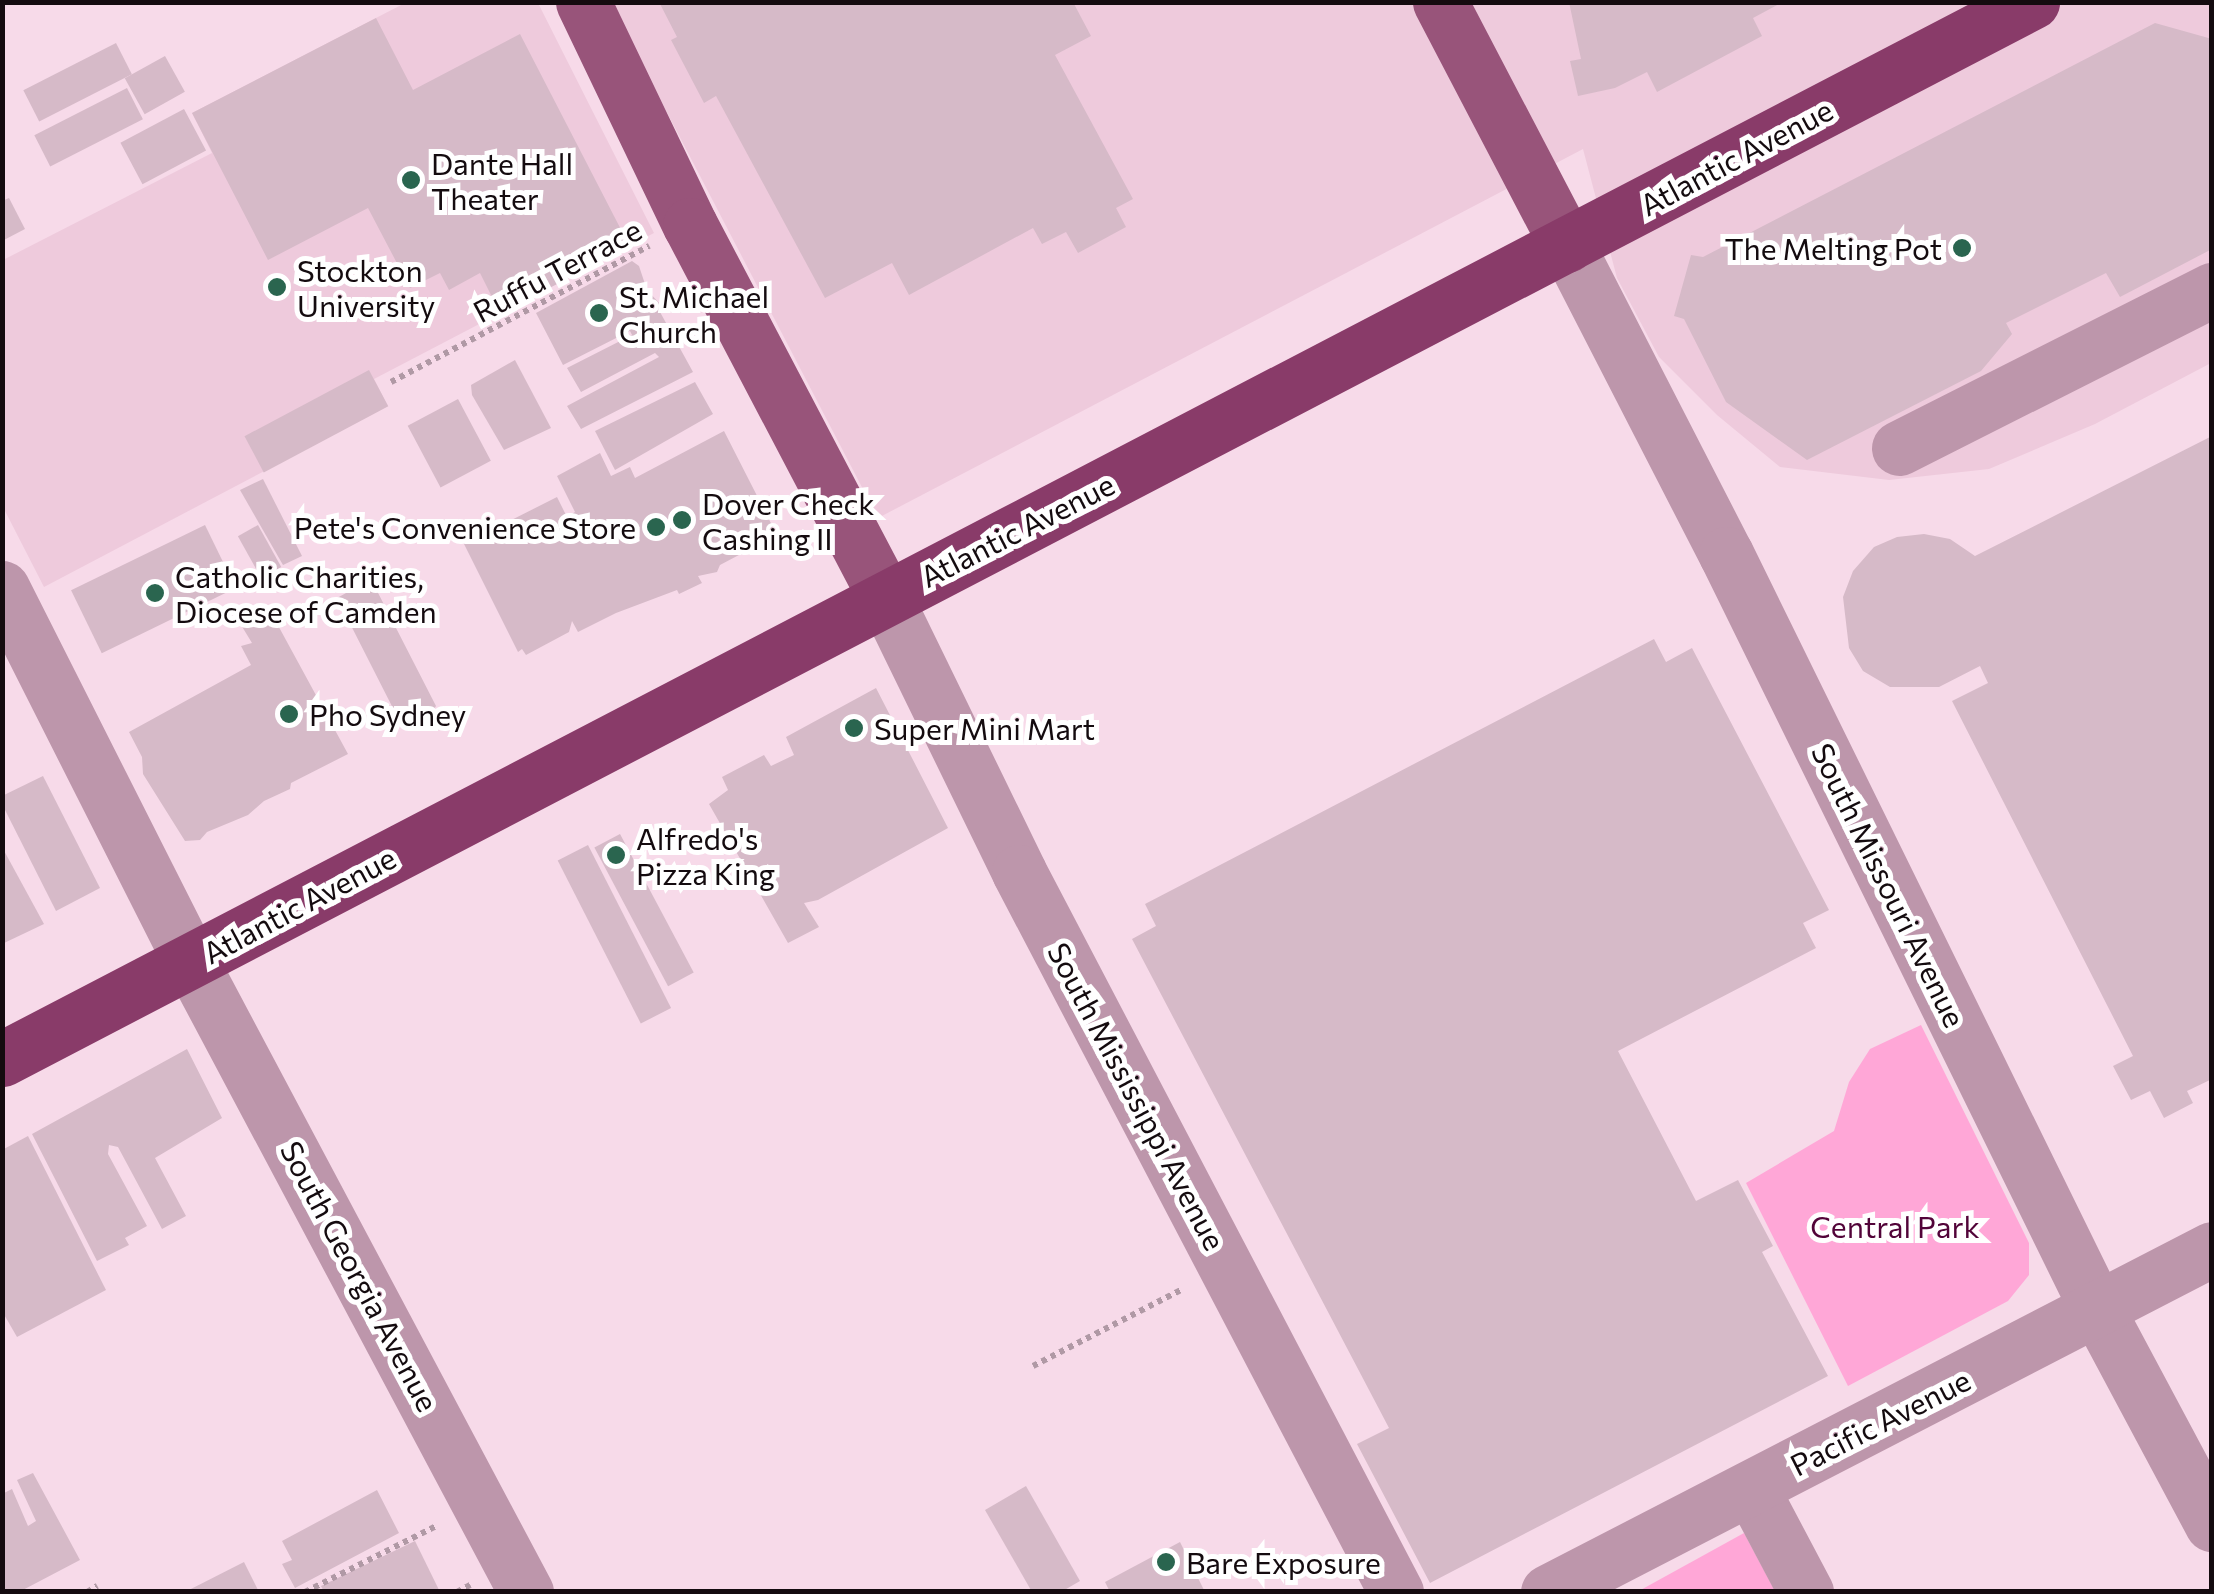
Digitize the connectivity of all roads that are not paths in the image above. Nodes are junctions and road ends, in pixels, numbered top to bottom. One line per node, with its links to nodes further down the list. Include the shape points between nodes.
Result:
1 (583, 2): 8 (main road, via 690,225)
2 (1440, 2): 4 (main road)
3 (2032, 2): 4 (highway, Atlantic Avenue)
4 (1567, 245): 8 (highway, Atlantic Avenue); 12 (street, South Missouri Avenue)
5 (2212, 290): 6 (street)
6 (1899, 448)
7 (2, 588): 9 (street, South Georgia Avenue)
8 (885, 597): 9 (highway, Atlantic Avenue); 16 (street, South Mississippi Avenue, via 1012,858)
9 (191, 962): 10 (highway, Atlantic Avenue); 15 (street, South Georgia Avenue)
10 (2, 1060)
11 (2212, 1249): 12 (street, Pacific Avenue)
12 (2097, 1309): 13 (street, Pacific Avenue); 14 (street, South Missouri Avenue)
13 (1752, 1488): 17 (street, Pacific Avenue); 18 (street)
14 (2205, 1495)
15 (526, 1592)
16 (1396, 1592)
17 (1548, 1592)
18 (1806, 1592)

